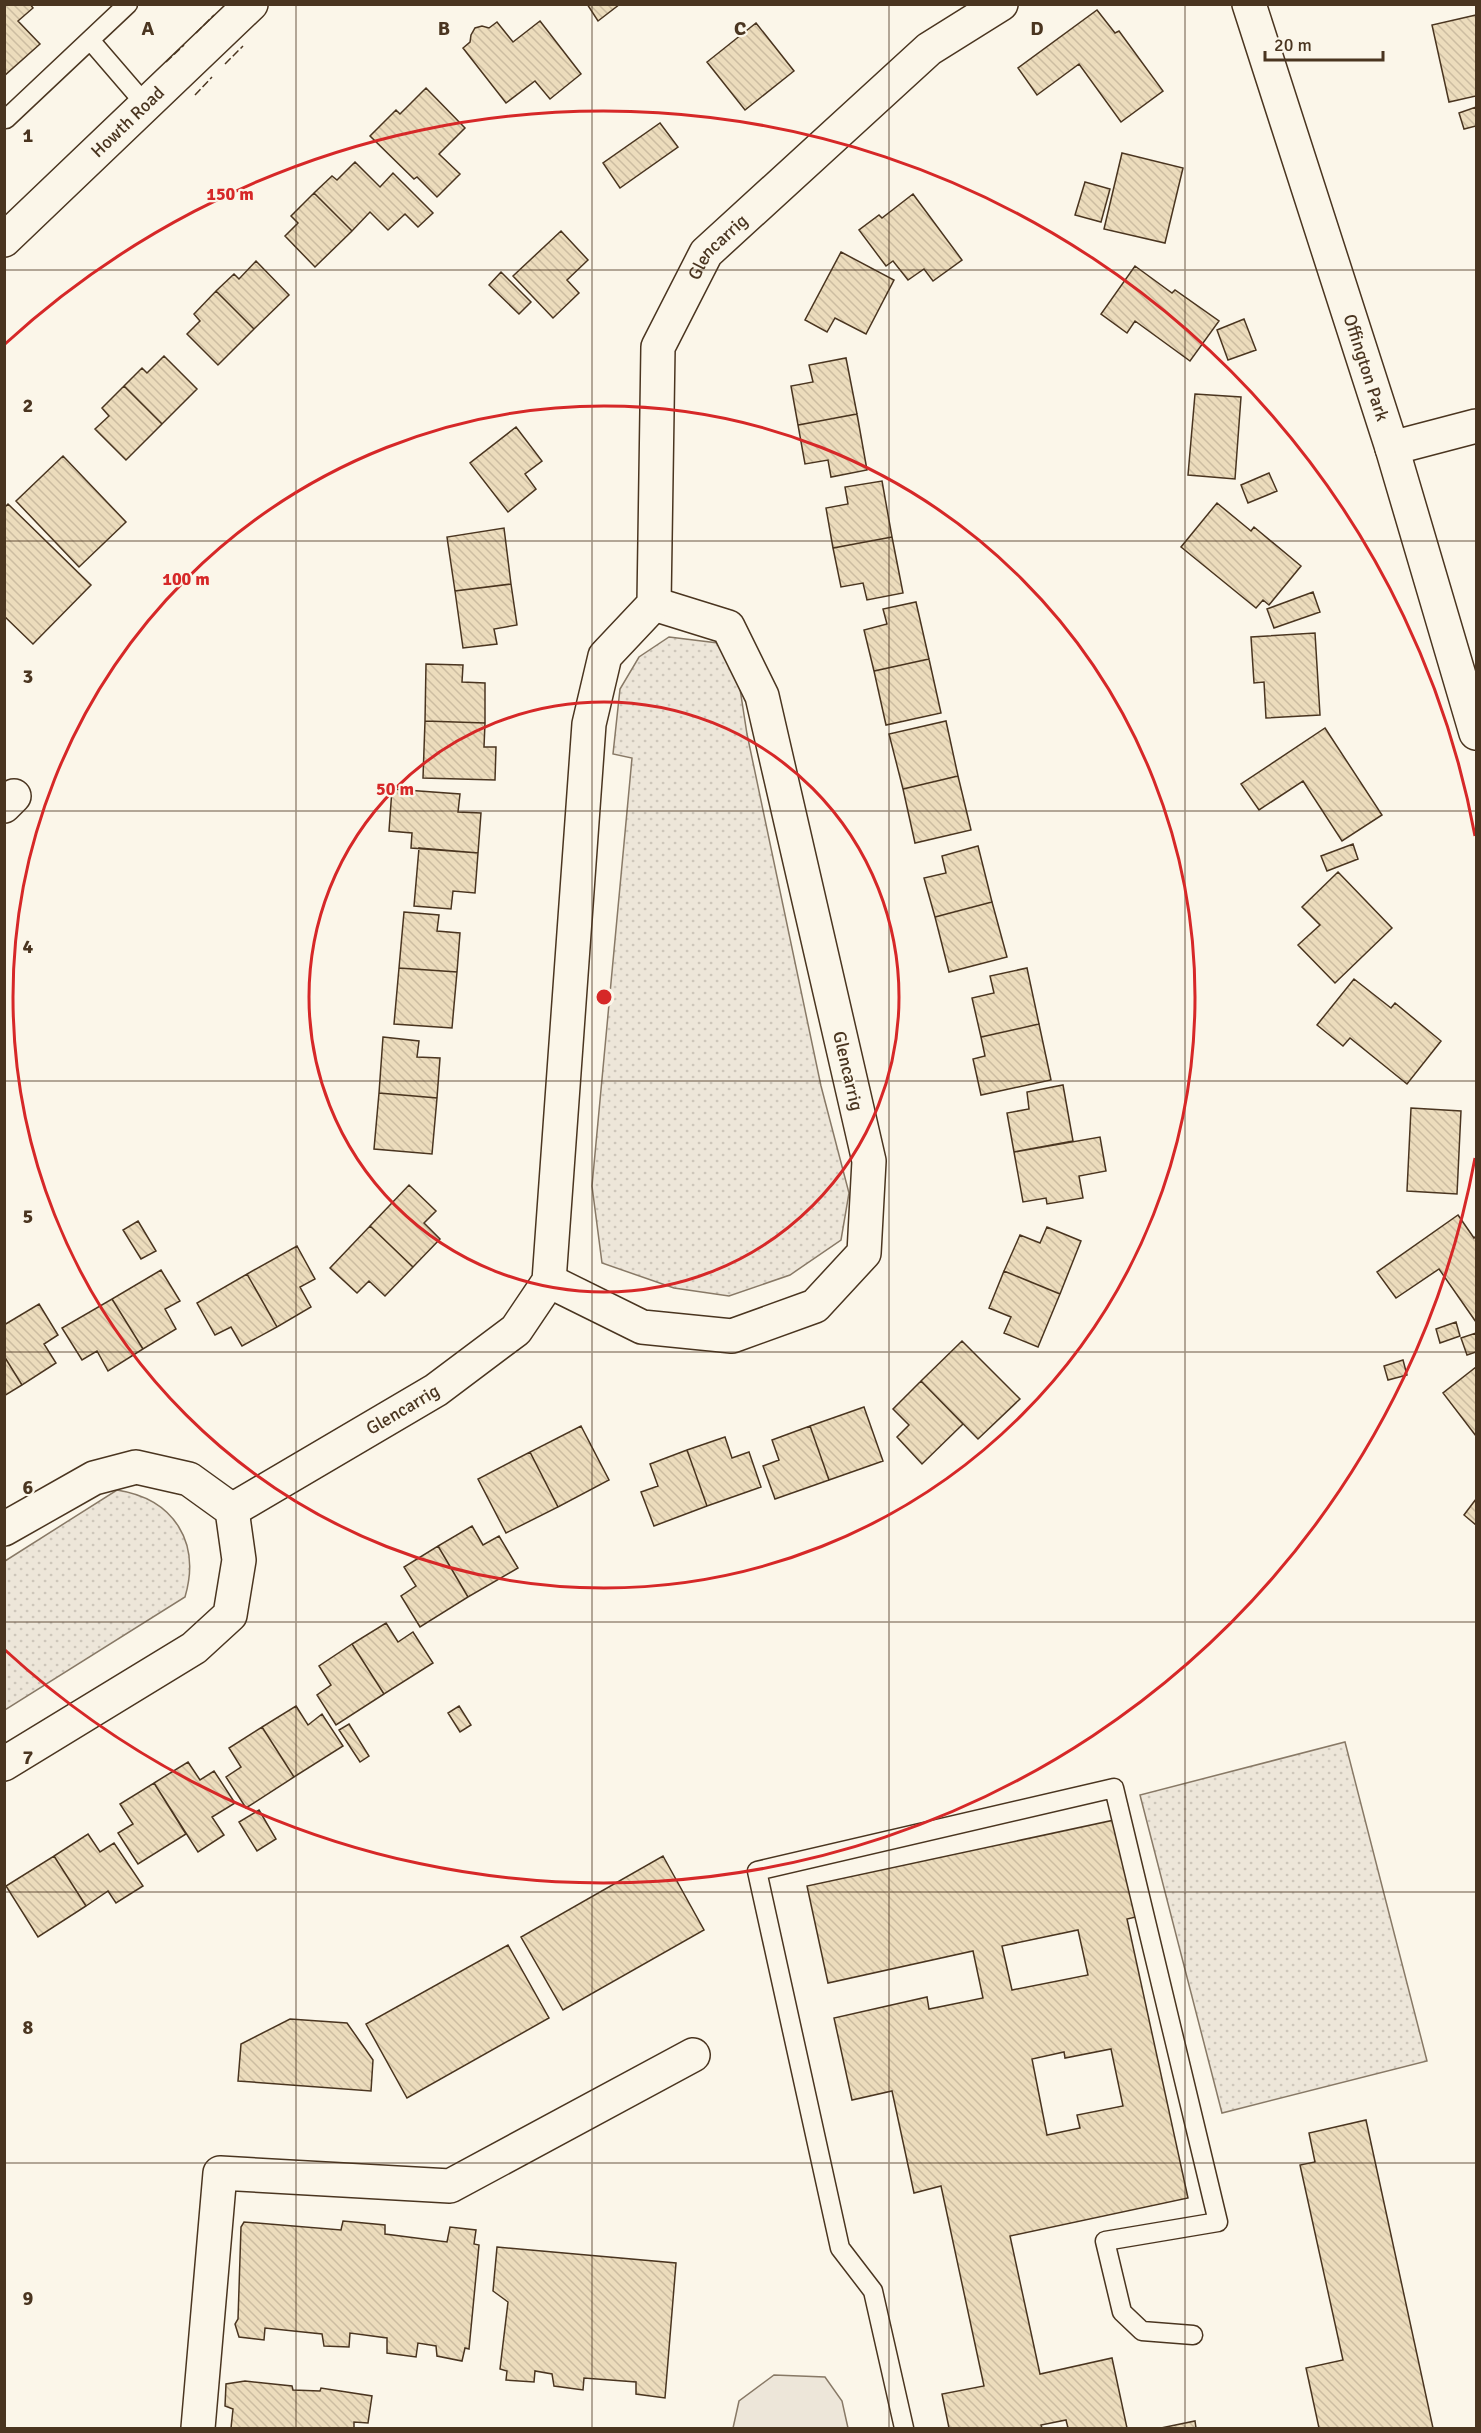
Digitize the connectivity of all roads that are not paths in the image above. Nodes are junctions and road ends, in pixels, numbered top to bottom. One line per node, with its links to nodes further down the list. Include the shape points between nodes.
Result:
1 (128, 4): 5 (lane)
2 (251, 4): 6 (street, Howth Road)
3 (1001, 4): 11 (street, Glencarrig, via 929,50 706,253 658,347)
4 (1249, 4): 10 (street, Offington Park)
5 (90, 40): 6 (lane); 7 (lane)
6 (146, 105): 8 (street, Howth Road)
7 (6, 119)
8 (4, 240)
9 (1476, 426): 10 (street)
10 (1392, 447): 12 (street, Offington Park)
11 (654, 604): 13 (street, Glencarrig, via 605,656 589,724); 13 (street, Glencarrig, via 728,627 762,696 868,1161 864,1253 815,1306 732,1336 642,1328)
12 (1476, 734)
13 (549, 1281): 14 (street, Glencarrig, via 516,1330 436,1390)
14 (232, 1510): 15 (street, via 189,1479 136,1467 94,1478); 16 (street, via 239,1560 230,1615 194,1648)
15 (4, 1529)
16 (4, 1764)
17 (693, 2055): 19 (street, via 450,2186 220,2173)
18 (1193, 2335): 20 (lane, via 1142,2331 1122,2312 1105,2241 1218,2222 1114,1788 757,1870 840,2248 873,2291)
19 (198, 2428)
20 (904, 2428)

